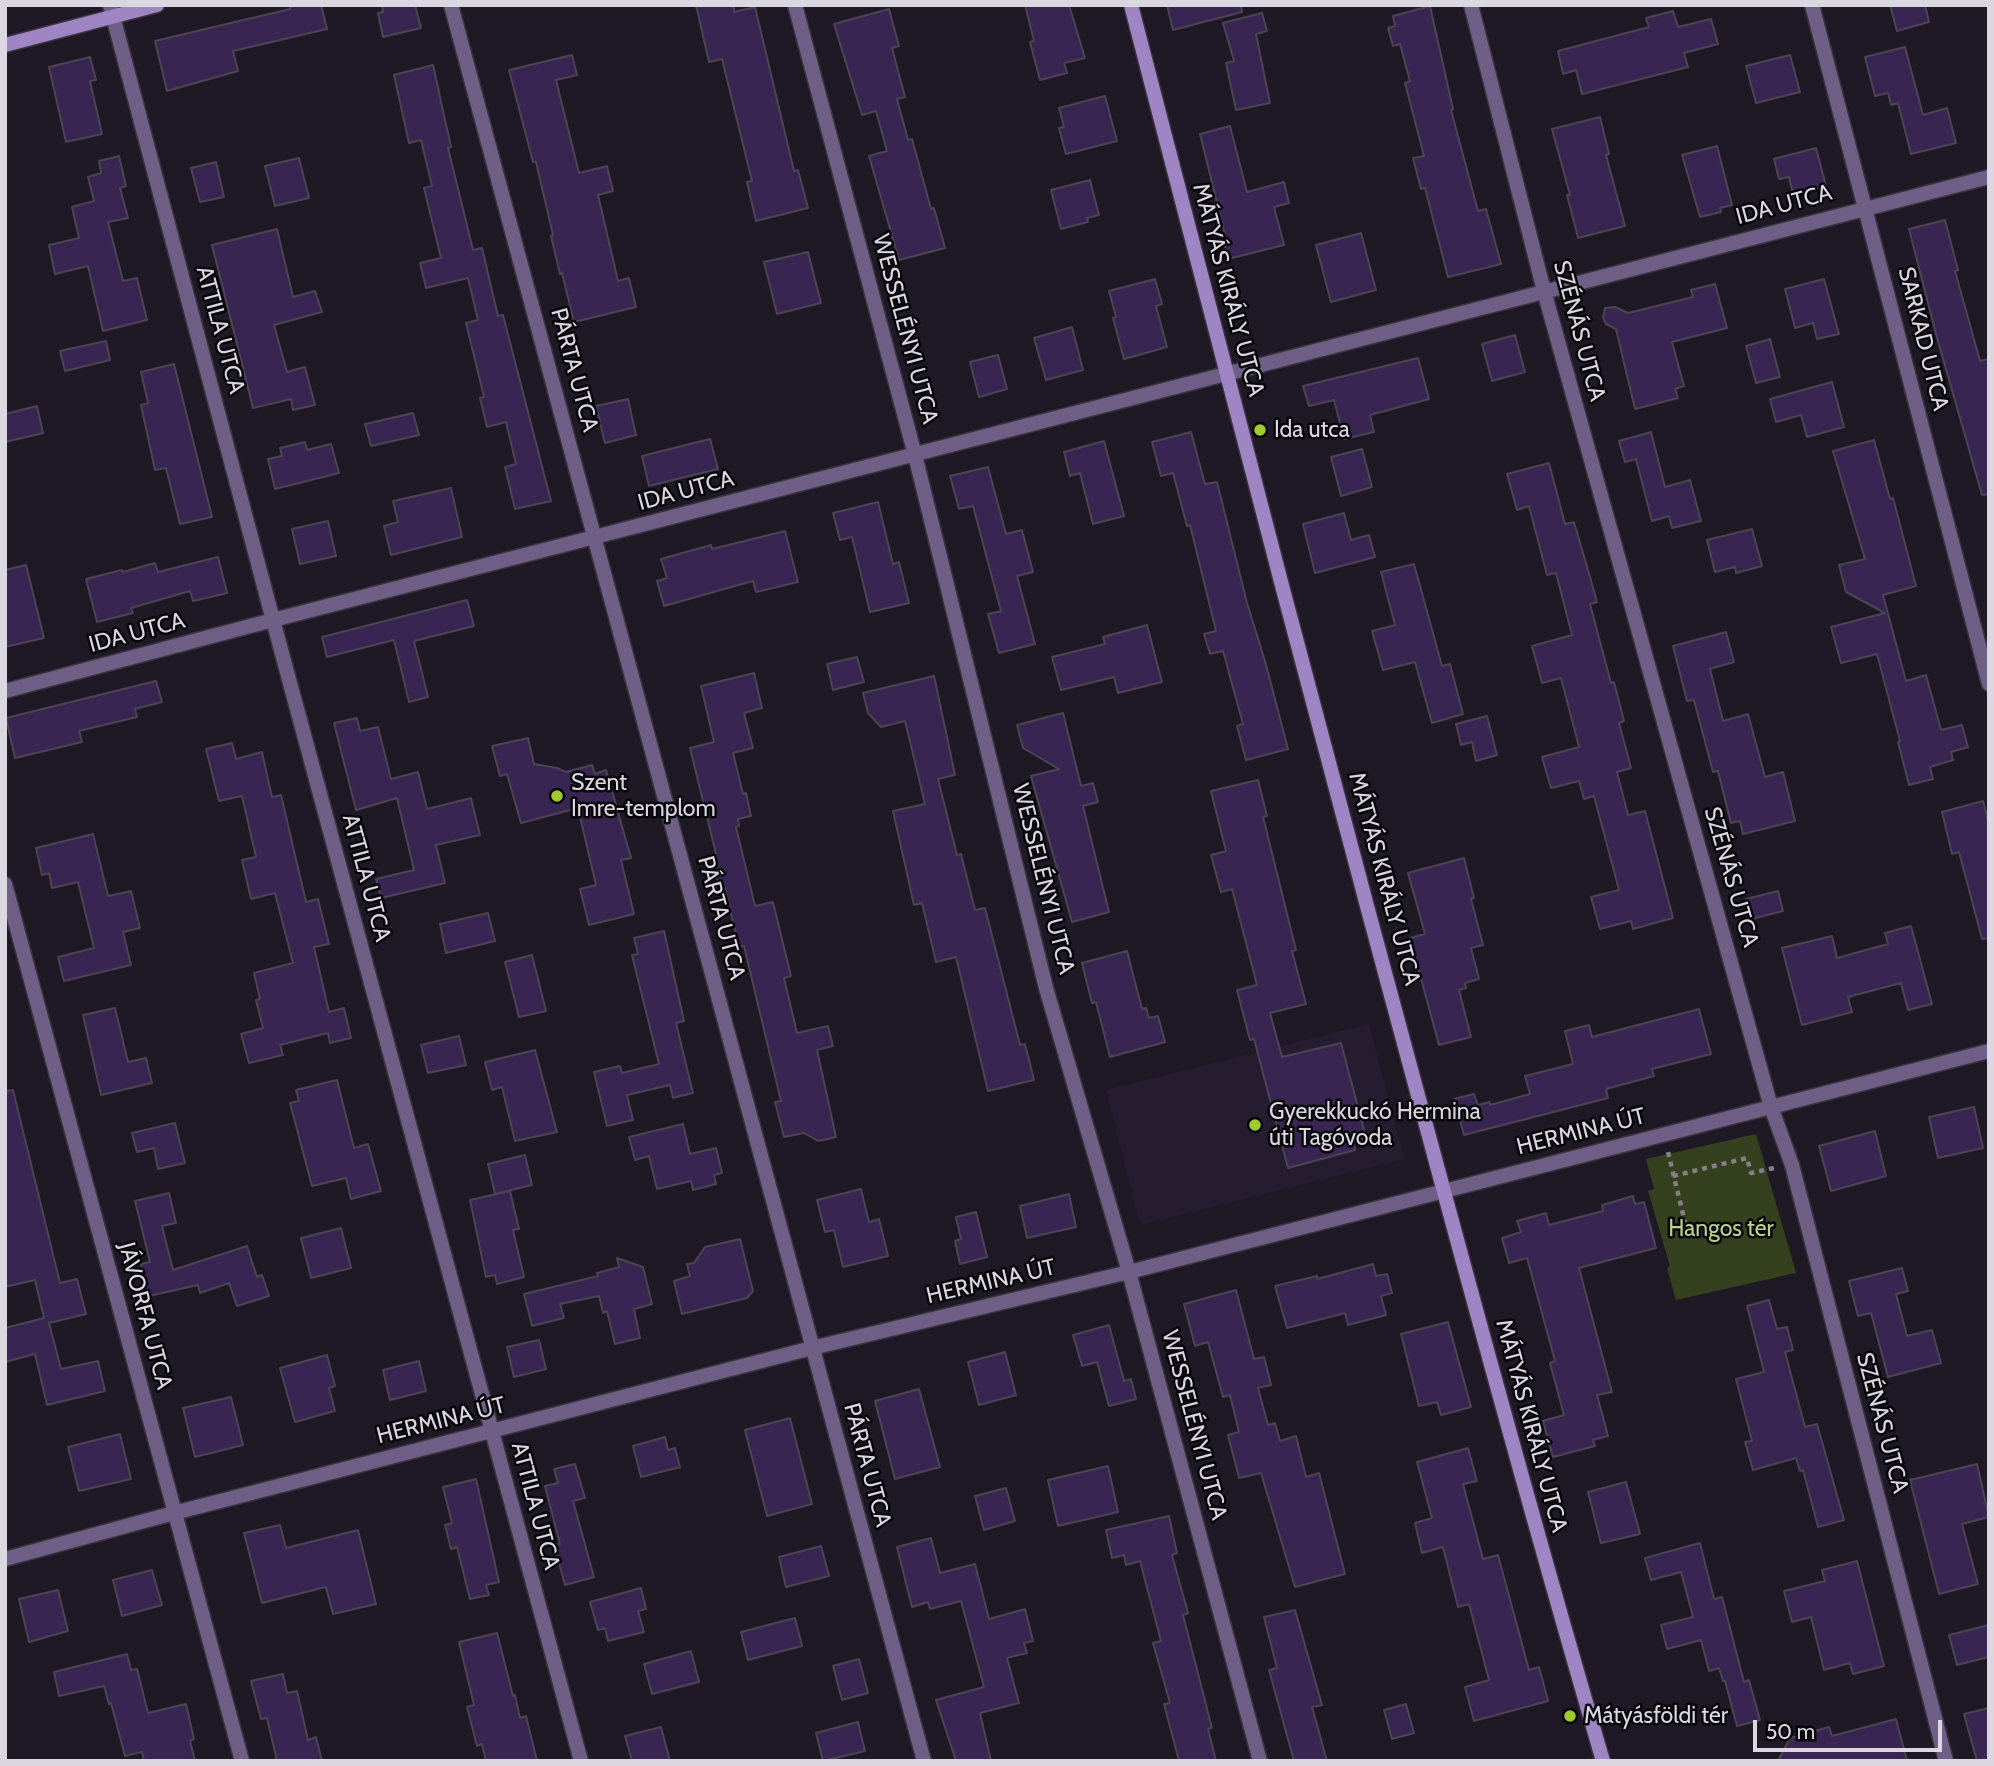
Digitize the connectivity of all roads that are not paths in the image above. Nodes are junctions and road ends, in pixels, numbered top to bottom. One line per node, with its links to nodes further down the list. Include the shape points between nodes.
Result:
1 (157, 5): 7 (street)
2 (452, 5): 14 (street, PÁRTA UTCA)
3 (795, 5): 13 (street, WESSELÉNYI UTCA)
4 (1130, 5): 12 (street, MÁTYÁS KIRÁLY UTCA)
5 (1471, 5): 11 (street, SZÉNÁS UTCA)
6 (1812, 5): 10 (street, SARKAD UTCA)
7 (112, 11): 8 (street); 15 (street, ATTILA UTCA)
8 (5, 45)
9 (1989, 177): 10 (street, IDA UTCA)
10 (1865, 208): 11 (street, IDA UTCA); 16 (street, SARKAD UTCA)
11 (1544, 292): 12 (street, IDA UTCA); 21 (street, SZÉNÁS UTCA)
12 (1226, 374): 13 (street, IDA UTCA); 22 (street, MÁTYÁS KIRÁLY UTCA)
13 (915, 455): 14 (street, IDA UTCA); 23 (street, WESSELÉNYI UTCA, via 1046,988)
14 (596, 538): 15 (street, IDA UTCA); 24 (street, PÁRTA UTCA)
15 (273, 620): 18 (street, IDA UTCA); 25 (street, ATTILA UTCA)
16 (1985, 660): 17 (street, SARKAD UTCA)
17 (1989, 684)
18 (5, 691)
19 (5, 884): 26 (street, JÁVORFA UTCA)
20 (1989, 1051): 21 (street, HERMINA ÚT)
21 (1771, 1107): 22 (street, HERMINA ÚT); 33 (street, SZÉNÁS UTCA, via 1792,1165)
22 (1443, 1191): 23 (street, HERMINA ÚT); 32 (street, MÁTYÁS KIRÁLY UTCA)
23 (1129, 1272): 24 (street, HERMINA ÚT); 31 (street, WESSELÉNYI UTCA)
24 (812, 1348): 25 (street, HERMINA ÚT); 30 (street, PÁRTA UTCA)
25 (492, 1431): 26 (street, HERMINA ÚT); 29 (street, ATTILA UTCA)
26 (174, 1513): 27 (street, HERMINA ÚT); 28 (street, JÁVORFA UTCA)
27 (5, 1559)
28 (242, 1761)
29 (581, 1761)
30 (924, 1761)
31 (1260, 1761)
32 (1603, 1761)
33 (1946, 1761)

